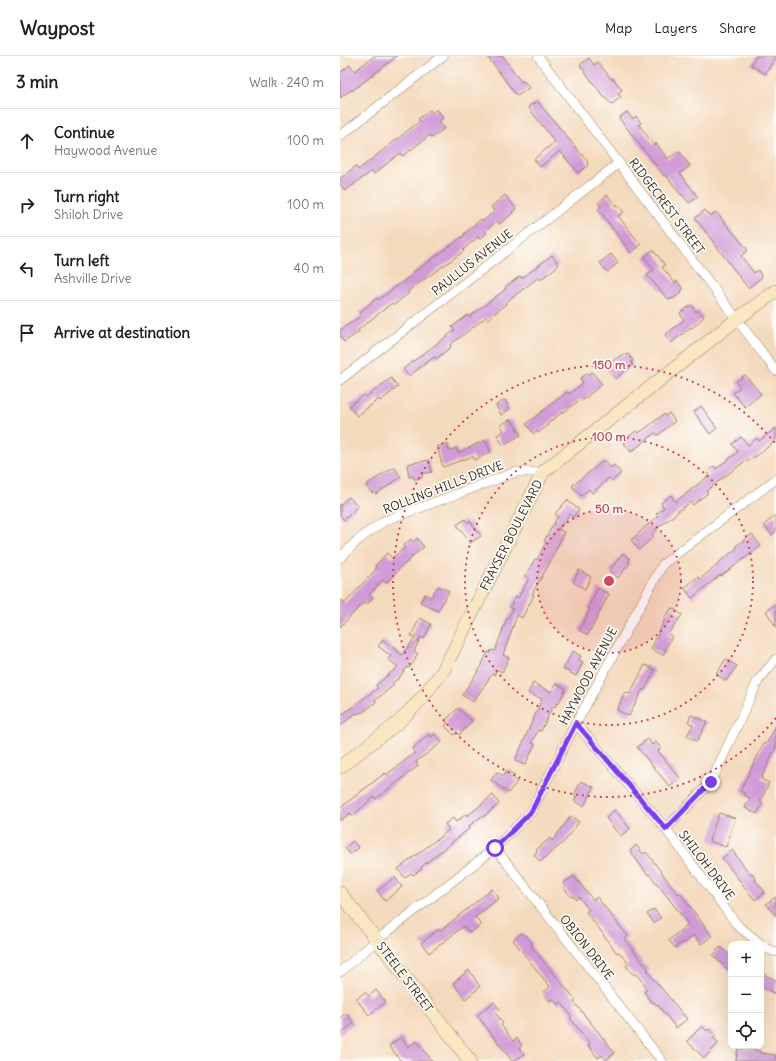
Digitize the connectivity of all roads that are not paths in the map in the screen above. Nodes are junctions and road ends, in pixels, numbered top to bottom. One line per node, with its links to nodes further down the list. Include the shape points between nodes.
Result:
1 (443, 56): 3 (street)
2 (538, 56): 4 (street, RIDGECREST STREET)
3 (340, 136)
4 (619, 163): 6 (street, RIDGECREST STREET); 8 (street, PAULLUS AVENUE)
5 (776, 291): 6 (main road, FRAYSER BOULEVARD)
6 (737, 318): 7 (street, RIDGECREST STREET); 9 (main road, FRAYSER BOULEVARD)
7 (776, 371)
8 (340, 380)
9 (543, 472): 11 (street, ROLLING HILLS DRIVE, via 516,472 384,521 358,540); 14 (main road, FRAYSER BOULEVARD, via 443,671 399,722)
10 (776, 479): 13 (street, HAYWOOD AVENUE, via 663,564)
11 (340, 558)
12 (776, 659): 15 (street, via 758,681 711,782)
13 (576, 723): 15 (street, SHILOH DRIVE); 16 (street, HAYWOOD AVENUE, via 531,812)
14 (340, 767)
15 (666, 829): 19 (street, SHILOH DRIVE, via 738,926)
16 (495, 848): 18 (street, HAYWOOD AVENUE); 24 (street, OBION DRIVE)
17 (340, 893): 18 (main road, STEELE STREET)
18 (377, 940): 22 (street, HAYWOOD AVENUE); 23 (main road, STEELE STREET)
19 (757, 941)
20 (764, 946): 21 (street, SHILOH DRIVE)
21 (776, 952)
22 (340, 972)
23 (470, 1061)
24 (662, 1061)

